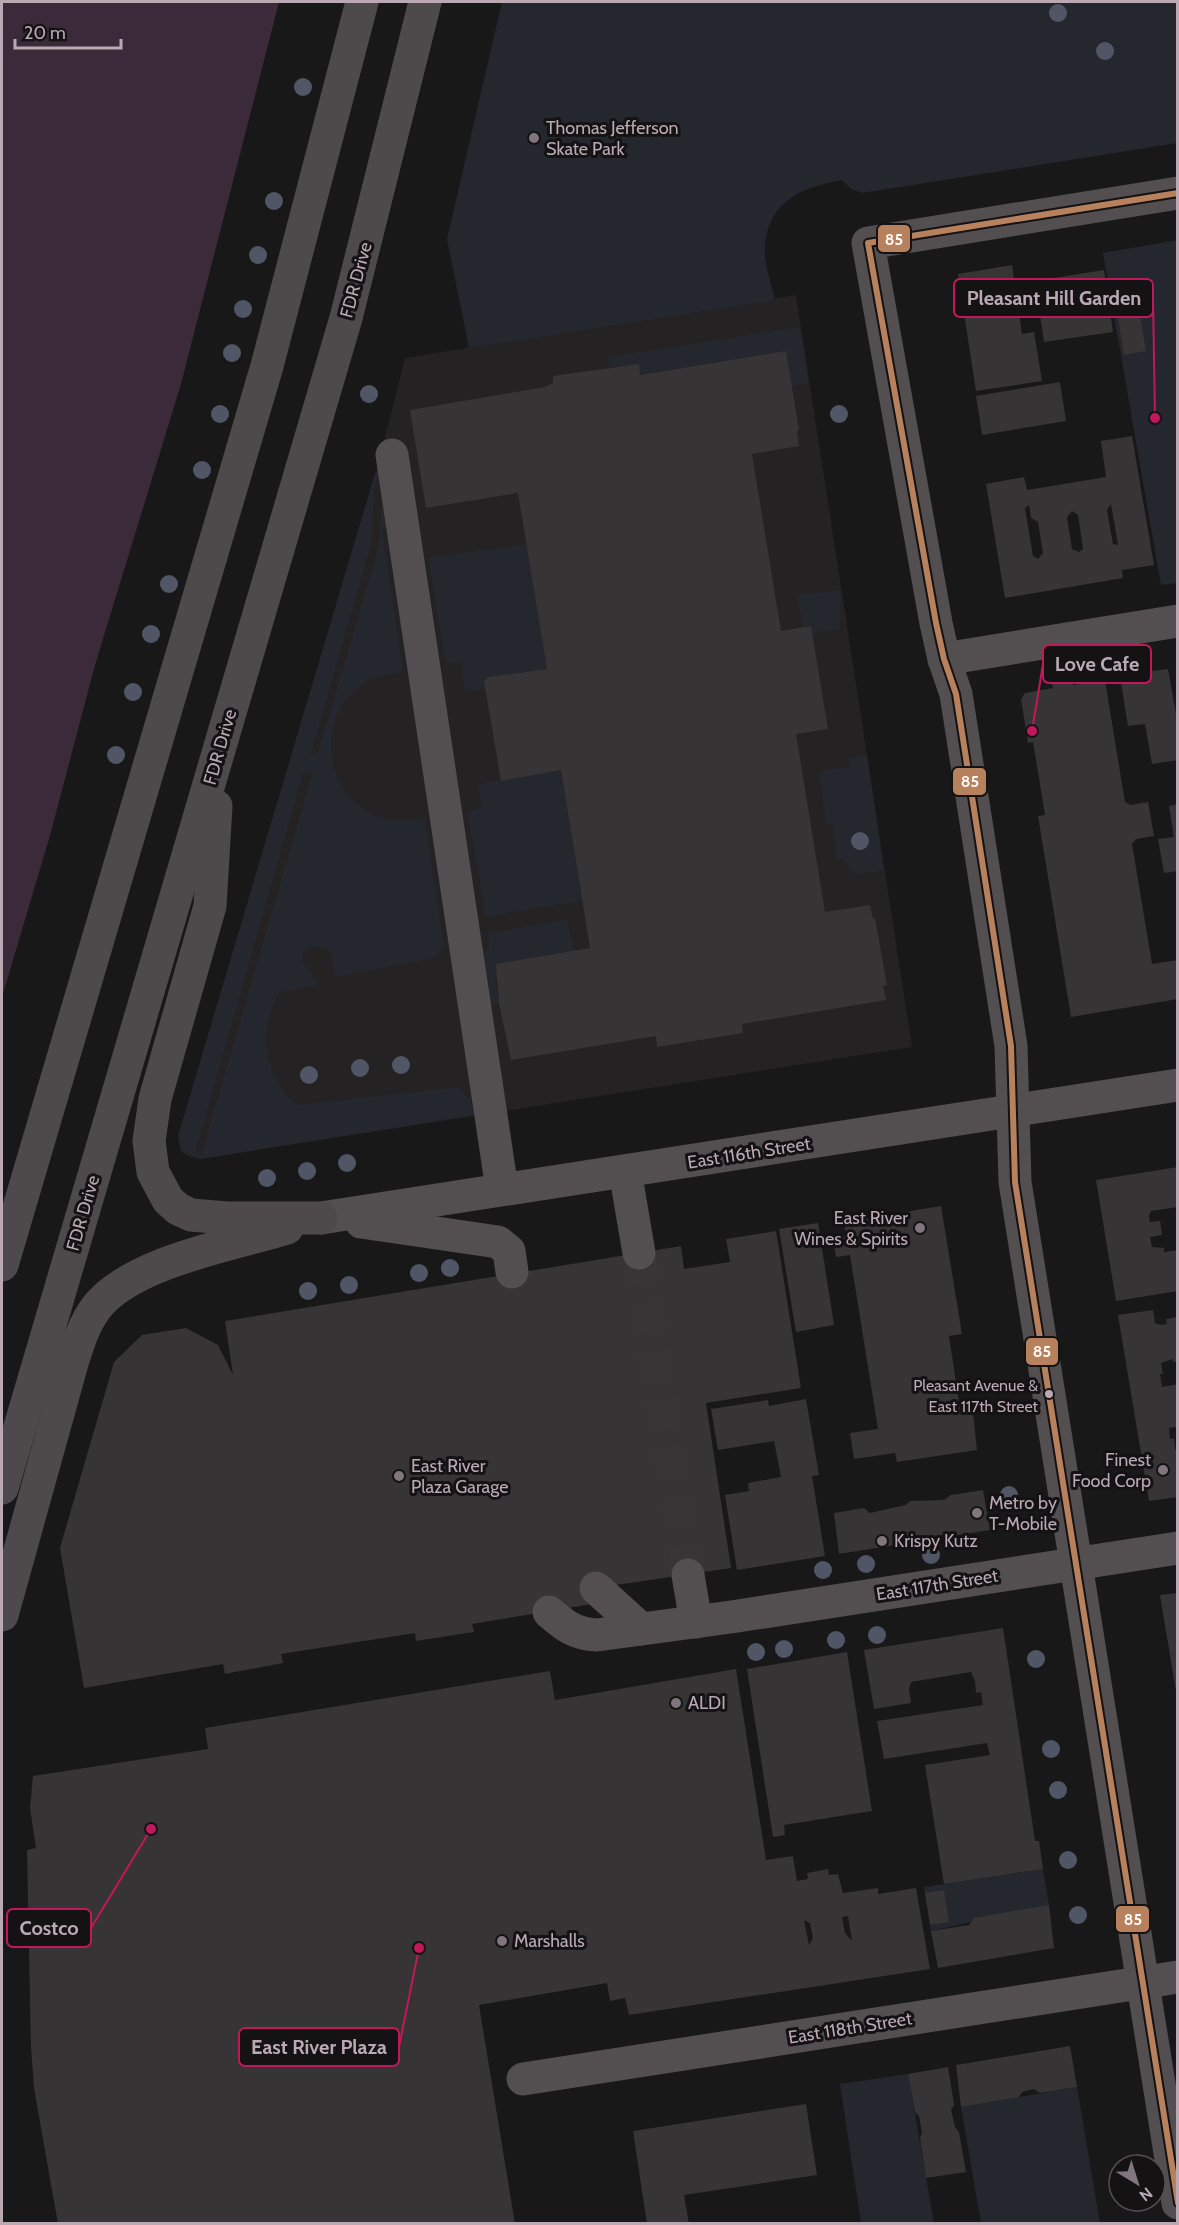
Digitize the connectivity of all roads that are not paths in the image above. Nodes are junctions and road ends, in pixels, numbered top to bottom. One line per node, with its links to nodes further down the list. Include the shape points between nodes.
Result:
1 (362, 2): 14 (highway, via 267,366)
2 (425, 2): 7 (highway, FDR Drive, via 346,318)
3 (1178, 193): 6 (street, via 868,243)
4 (392, 455): 11 (street)
5 (1178, 621): 6 (street)
6 (944, 659): 9 (street, via 956,694 1011,1046)
7 (219, 750): 12 (highway, via 210,906 155,1099 149,1141 153,1172 168,1200 191,1215); 16 (highway, FDR Drive)
8 (1178, 1085): 9 (street, East 116th Street)
9 (1012, 1111): 10 (street, East 116th Street); 18 (street, via 1015,1182)
10 (625, 1171): 11 (street, East 116th Street); 13 (street)
11 (502, 1189): 12 (street, East 116th Street)
12 (324, 1218): 15 (street, via 498,1242 509,1251); 20 (highway, via 138,1275 114,1289 96,1309 72,1363)
13 (639, 1253)
14 (2, 1265)
15 (512, 1272)
16 (2, 1488)
17 (1178, 1548): 18 (street, East 117th Street)
18 (1075, 1564): 22 (street, East 117th Street); 24 (street)
19 (688, 1575): 22 (street)
20 (2, 1615)
21 (594, 1616): 22 (street, East 117th Street)
22 (696, 1622)
23 (1178, 1977): 24 (street, East 118th Street)
24 (1144, 1983): 25 (street, East 118th Street); 26 (street)
25 (523, 2079)
26 (1178, 2203)

